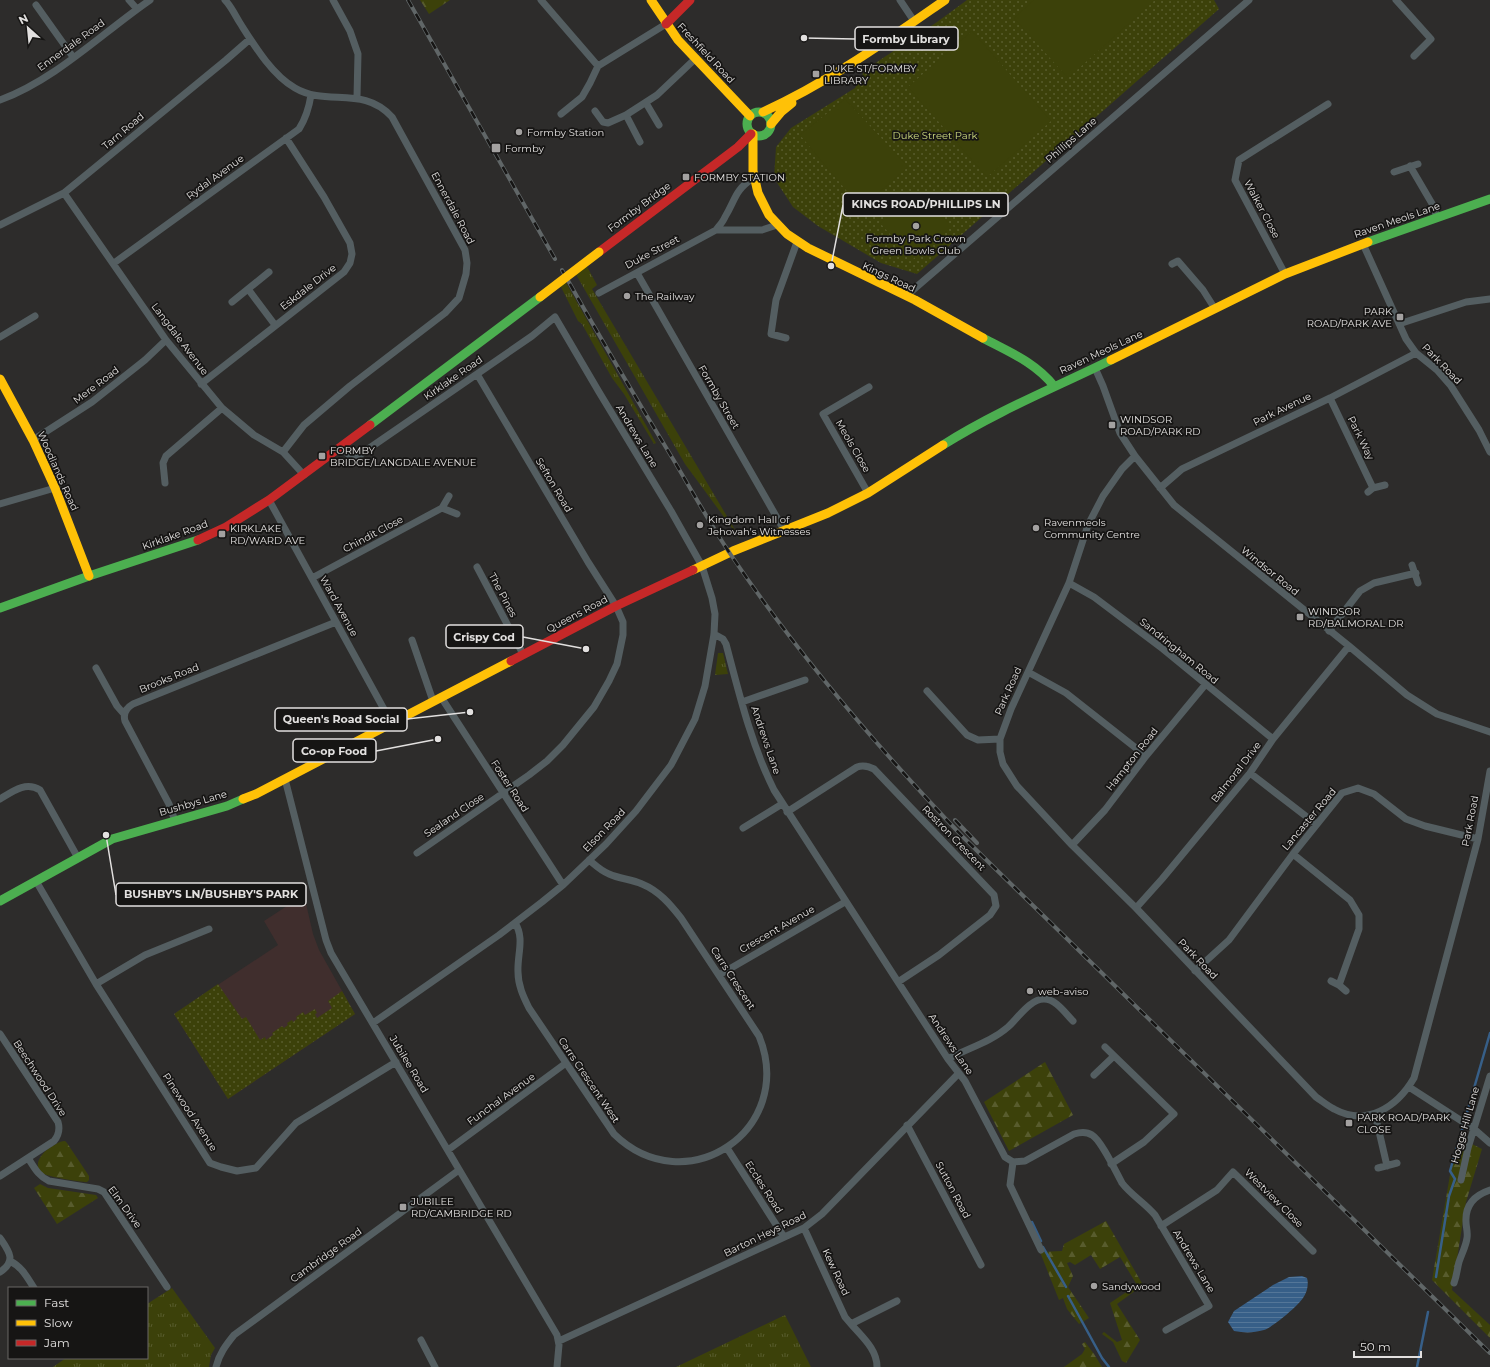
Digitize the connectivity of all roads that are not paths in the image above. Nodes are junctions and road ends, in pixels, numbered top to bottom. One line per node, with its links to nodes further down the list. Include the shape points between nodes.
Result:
1 (129, 0): 13 (street)
2 (150, 0): 13 (street, Ennerdale Road)
3 (224, 0): 16 (street, Ennerdale Road)
4 (333, 0): 23 (street, via 350,31 358,54)
5 (541, 0): 20 (street)
6 (651, 0): 15 (street, Freshfield Road)
7 (690, 0): 15 (street)
8 (900, 0): 14 (street)
9 (945, 0): 14 (street)
10 (1249, 0): 58 (street, Phillips Lane)
11 (1396, 0): 18 (street, via 1431,39)
12 (36, 5): 17 (street)
13 (137, 9): 17 (street, Ennerdale Road)
14 (914, 21): 21 (street)
15 (666, 24): 19 (street, Freshfield Road); 20 (street)
16 (250, 39): 22 (street, Ennerdale Road, via 282,78 294,88); 43 (street, Tarn Road)
17 (73, 56): 24 (street, Ennerdale Road, via 42,79)
18 (1414, 56)
19 (696, 58): 25 (street); 31 (street, Freshfield Road)
20 (598, 66): 29 (street, via 582,97)
21 (803, 94): 28 (street); 32 (street)
22 (311, 95): 23 (street, Ennerdale Road); 36 (street, Rydal Avenue, via 305,120 299,129)
23 (357, 98): 81 (street, Ennerdale Road, via 376,103 392,116 465,250 466,274 459,298 445,313 304,425)
24 (0, 100)
25 (646, 103): 30 (street); 33 (street)
26 (1328, 104): 55 (street, Walker Close, via 1239,160 1235,180)
27 (595, 111): 30 (street, via 603,122 608,123)
28 (763, 112): 31 (street, via 756,112); 32 (street, via 769,117)
29 (561, 114)
30 (626, 115): 37 (street)
31 (750, 116): 34 (street, via 747,127)
32 (771, 124): 35 (street, via 769,131)
33 (659, 125)
34 (752, 134): 35 (street); 38 (street, Kings Road); 59 (street, Formby Bridge, bridge)
35 (763, 136): 38 (street, Kings Road)
36 (286, 138): 51 (street, Rydal Avenue); 66 (street, Eskdale Drive, via 339,223 350,243 352,254 344,272)
37 (640, 142)
38 (753, 158): 42 (street, Kings Road)
39 (1418, 164): 40 (street)
40 (1410, 166): 41 (street); 45 (street, via 1434,207)
41 (1394, 172)
42 (753, 178): 47 (street, Kings Road, via 762,202); 48 (street, Duke Street, via 737,193 726,217)
43 (64, 193): 46 (street, Tarn Road); 51 (street, Langdale Avenue)
44 (1490, 199): 45 (street, Raven Meols Lane)
45 (1437, 218): 50 (street, Raven Meols Lane)
46 (0, 225)
47 (777, 225): 48 (street, Duke Street, via 762,230); 49 (street, Kings Road)
48 (716, 230): 54 (street, Duke Street)
49 (797, 242): 58 (street, Kings Road, via 850,271); 68 (street, via 776,300 771,334)
50 (1362, 244): 55 (street, Raven Meols Lane); 65 (street, Park Road)
51 (114, 263): 69 (street, Langdale Avenue)
52 (1172, 264): 62 (street, via 1178,261 1203,290)
53 (269, 272): 56 (street)
54 (637, 273): 57 (street, Duke Street); 95 (street, Formby Street)
55 (1285, 274): 62 (street, Raven Meols Lane)
56 (248, 289): 61 (street); 66 (street)
57 (599, 293)
58 (906, 296): 75 (street, Kings Road, via 1040,369)
59 (540, 297): 80 (street, Kirklake Road)
60 (1490, 299): 65 (street, via 1466,302)
61 (232, 302)
62 (1215, 309): 71 (street, Raven Meols Lane)
63 (35, 316): 67 (street)
64 (555, 317): 72 (street, Kirklake Road); 98 (street, Andrews Lane)
65 (1399, 324): 70 (street, Park Road)
66 (275, 325): 74 (street, Eskdale Drive)
67 (0, 337)
68 (786, 338)
69 (166, 340): 74 (street, Langdale Avenue); 79 (street, Mere Road, via 92,402)
70 (1416, 354): 77 (street, Park Avenue); 82 (street, Park Road, via 1437,370 1451,386 1480,430)
71 (1095, 368): 75 (street, Raven Meols Lane); 83 (street, Windsor Road, via 1120,433)
72 (477, 374): 80 (street, Kirklake Road, via 358,456 350,456); 105 (street, Sefton Road)
73 (0, 379): 79 (street, Woodlands Road)
74 (201, 384): 78 (street, Langdale Avenue)
75 (1054, 386): 89 (street, Raven Meols Lane, via 972,427)
76 (869, 387): 89 (street, Meols Close, via 823,414)
77 (1330, 398): 86 (street, Park Way, via 1371,490); 88 (street, Park Avenue, via 1182,469)
78 (222, 408): 81 (street, Langdale Avenue, via 254,435); 85 (street, via 166,456 163,464)
79 (33, 440): 87 (street, Woodlands Road)
80 (341, 447): 84 (street, Kirklake Road)
81 (283, 452): 84 (street, Langdale Avenue)
82 (1490, 452)
83 (1135, 456): 88 (street, Windsor Road); 103 (street, Park Road, via 1122,469 1103,496 1088,525)
84 (304, 475): 91 (street, Kirklake Road)
85 (165, 483)
86 (1385, 485)
87 (55, 488): 92 (street); 101 (street, Woodlands Road)
88 (1160, 488): 108 (street, Windsor Road, via 1188,518)
89 (868, 493): 95 (street, Raven Meols Lane, via 828,513)
90 (449, 496): 93 (street)
91 (269, 500): 101 (street, Kirklake Road, via 226,527 190,543); 102 (street, Ward Avenue)
92 (0, 504)
93 (442, 508): 94 (street); 102 (street, Chindit Close)
94 (457, 514)
95 (784, 530): 96 (street, Raven Meols Lane)
96 (733, 551): 98 (street, Queens Road)
97 (1412, 565): 100 (street)
98 (702, 566): 105 (street, Queens Road); 109 (street, Elson Road, via 715,614)
99 (477, 567): 112 (street, The Pines)
100 (1416, 573): 104 (street); 108 (street, via 1374,583 1360,590)
101 (89, 576): 106 (street, Kirklake Road)
102 (312, 578): 107 (street, Ward Avenue)
103 (1069, 583): 114 (street, Park Road); 116 (street, Sandringham Road, via 1094,596)
104 (1418, 583)
105 (616, 606): 112 (street, Queens Road); 130 (street, Sefton Road, via 623,622 623,635 616,664 602,694 563,745 547,761)
106 (0, 608)
107 (336, 622): 120 (street, Brooks Road, via 132,704); 121 (street, Ward Avenue)
108 (1329, 631): 111 (street, Windsor Road)
109 (714, 634): 119 (street, Andrews Lane, via 726,644); 142 (street, Elson Road, via 705,686 695,719 683,745 655,788 621,829)
110 (412, 640): 118 (street, Foster Road)
111 (1349, 646): 122 (street, Windsor Road, via 1407,695 1438,714); 124 (street, Balmoral Drive)
112 (523, 654): 118 (street, Queens Road)
113 (96, 668): 120 (street)
114 (1028, 672): 125 (street, Park Road); 126 (street, via 1066,694)
115 (806, 680): 119 (street)
116 (1205, 685): 124 (street, Sandringham Road); 126 (street, Hampton Road)
117 (926, 691): 125 (street, via 967,735 978,740)
118 (437, 699): 121 (street, Queens Road); 130 (street, Foster Road)
119 (742, 702): 132 (street, Andrews Lane, via 764,770)
120 (124, 714): 134 (street, via 125,721 169,804)
121 (391, 722): 129 (street, Bushbys Lane)
122 (1490, 732): 123 (street)
123 (1490, 737)
124 (1273, 739): 128 (street, Balmoral Drive)
125 (1000, 740): 138 (street, Park Road, via 1003,764 1017,786)
126 (1146, 756): 138 (street, Hampton Road, via 1105,810)
127 (1490, 771): 137 (street, Park Road)
128 (1250, 773): 135 (street); 147 (street, Balmoral Drive)
129 (285, 779): 134 (street, Bushbys Lane, via 227,806); 158 (street, Jubilee Road, via 327,944)
130 (503, 794): 139 (street, Sealand Close); 144 (street, Foster Road)
131 (0, 798): 141 (street, via 26,786 40,790)
132 (782, 804): 133 (street, Andrews Lane); 136 (street)
133 (787, 812): 146 (street, Andrews Lane); 153 (street, Rostron Crescent, via 857,767 870,767 994,895 996,906 990,915 939,955)
134 (175, 821): 141 (street, Bushbys Lane, via 112,839)
135 (1316, 824): 137 (street, Lancaster Road, via 1342,793 1358,788 1374,794 1406,819); 140 (street, Lancaster Road)
136 (743, 828)
137 (1478, 839): 168 (street, Park Road, via 1414,1078)
138 (1072, 845): 147 (street, Park Road)
139 (417, 853)
140 (1293, 854): 150 (street, Lancaster Road, via 1228,940); 155 (street, via 1350,900 1359,915 1359,929)
141 (78, 858): 143 (street, Bushbys Lane)
142 (589, 860): 144 (street, Elson Road); 151 (street, Carrs Crescent, via 609,874 641,883 655,890 681,918)
143 (36, 881): 145 (street, Bushbys Lane); 154 (street, Pinewood Avenue)
144 (563, 885): 148 (street, Elson Road)
145 (0, 901)
146 (846, 902): 151 (street, Crescent Avenue); 153 (street, Andrews Lane)
147 (1136, 908): 150 (street, Park Road)
148 (514, 923): 158 (street, Elson Road); 164 (street, Carrs Crescent West, via 520,934 518,971 523,997)
149 (208, 928): 154 (street, via 145,955)
150 (1195, 971): 169 (street, Park Road, via 1316,1097 1335,1110 1349,1114)
151 (719, 975): 173 (street, Carrs Crescent, via 759,1036 766,1058 767,1072 764,1095 757,1116 744,1134)
152 (1331, 981): 155 (street)
153 (898, 982): 162 (street, Andrews Lane)
154 (96, 984): 163 (street, Pinewood Avenue, via 210,1163 221,1167 237,1171 256,1168 296,1123)
155 (1339, 985): 156 (street)
156 (1346, 991)
157 (1073, 1021): 162 (street, via 1054,1002 1045,999 1036,1001 1001,1032)
158 (373, 1023): 163 (street, Jubilee Road)
159 (0, 1034): 175 (street, Beechwood Drive, via 59,1126 54,1141)
160 (1105, 1047): 161 (street)
161 (1114, 1056): 166 (street); 178 (street, via 1174,1114 1144,1142)
162 (948, 1059): 165 (street, Andrews Lane)
163 (396, 1062): 174 (street, Jubilee Road)
164 (566, 1063): 173 (street, Carrs Crescent West, via 608,1128 638,1152 660,1160 683,1162 706,1158); 174 (street, Funchal Avenue)
165 (958, 1073): 170 (street, Barton Heys Road); 176 (street, Andrews Lane, via 978,1104 1005,1158)
166 (1094, 1075)
167 (1490, 1076): 171 (street, Hoggs Hill Lane)
168 (1409, 1087): 169 (street, Park Road, via 1399,1099); 171 (street)
169 (1375, 1114): 179 (street)
170 (907, 1125): 186 (street, Barton Heys Road, via 822,1214); 192 (street, Sutton Road)
171 (1474, 1129): 172 (street); 183 (street, Hoggs Hill Lane)
172 (1490, 1143)
173 (727, 1148): 187 (street, Eccles Road)
174 (448, 1150): 181 (street, Jubilee Road)
175 (28, 1158): 182 (street, Beechwood Drive); 193 (street, Elm Drive, via 44,1179 104,1192)
176 (1013, 1162): 178 (street, Andrews Lane, via 1025,1161 1080,1132 1097,1138); 189 (street, via 1010,1185)
177 (1397, 1163): 179 (street)
178 (1111, 1164): 185 (street, Andrews Lane, via 1122,1183 1155,1214)
179 (1387, 1166): 180 (street)
180 (1378, 1168)
181 (459, 1170): 203 (street, Jubilee Road); 204 (street, Cambridge Road, via 234,1335 225,1346)
182 (0, 1176)
183 (1461, 1180)
184 (1490, 1190): 196 (street, via 1471,1200 1466,1209 1466,1245)
185 (1161, 1226): 190 (street, Westview Close, via 1217,1190 1233,1172); 201 (street, Andrews Lane, via 1209,1306)
186 (804, 1228): 187 (street, Barton Heys Road); 200 (street, Kew Road, via 845,1317)
187 (784, 1237): 203 (street, Barton Heys Road)
188 (0, 1238): 191 (street, via 8,1251)
189 (1041, 1250)
190 (1313, 1251)
191 (10, 1261): 195 (street); 197 (street, via 23,1271)
192 (981, 1265)
193 (153, 1266): 194 (street); 198 (street, Elm Drive)
194 (146, 1270)
195 (0, 1272)
196 (1454, 1283)
197 (33, 1287)
198 (167, 1287)
199 (897, 1301): 200 (street)
200 (852, 1324): 207 (street, Kew Road, via 875,1352)
201 (1166, 1330)
202 (421, 1340): 205 (street)
203 (559, 1341): 206 (street)
204 (216, 1367)
205 (434, 1367)
206 (556, 1367)
207 (878, 1367)

